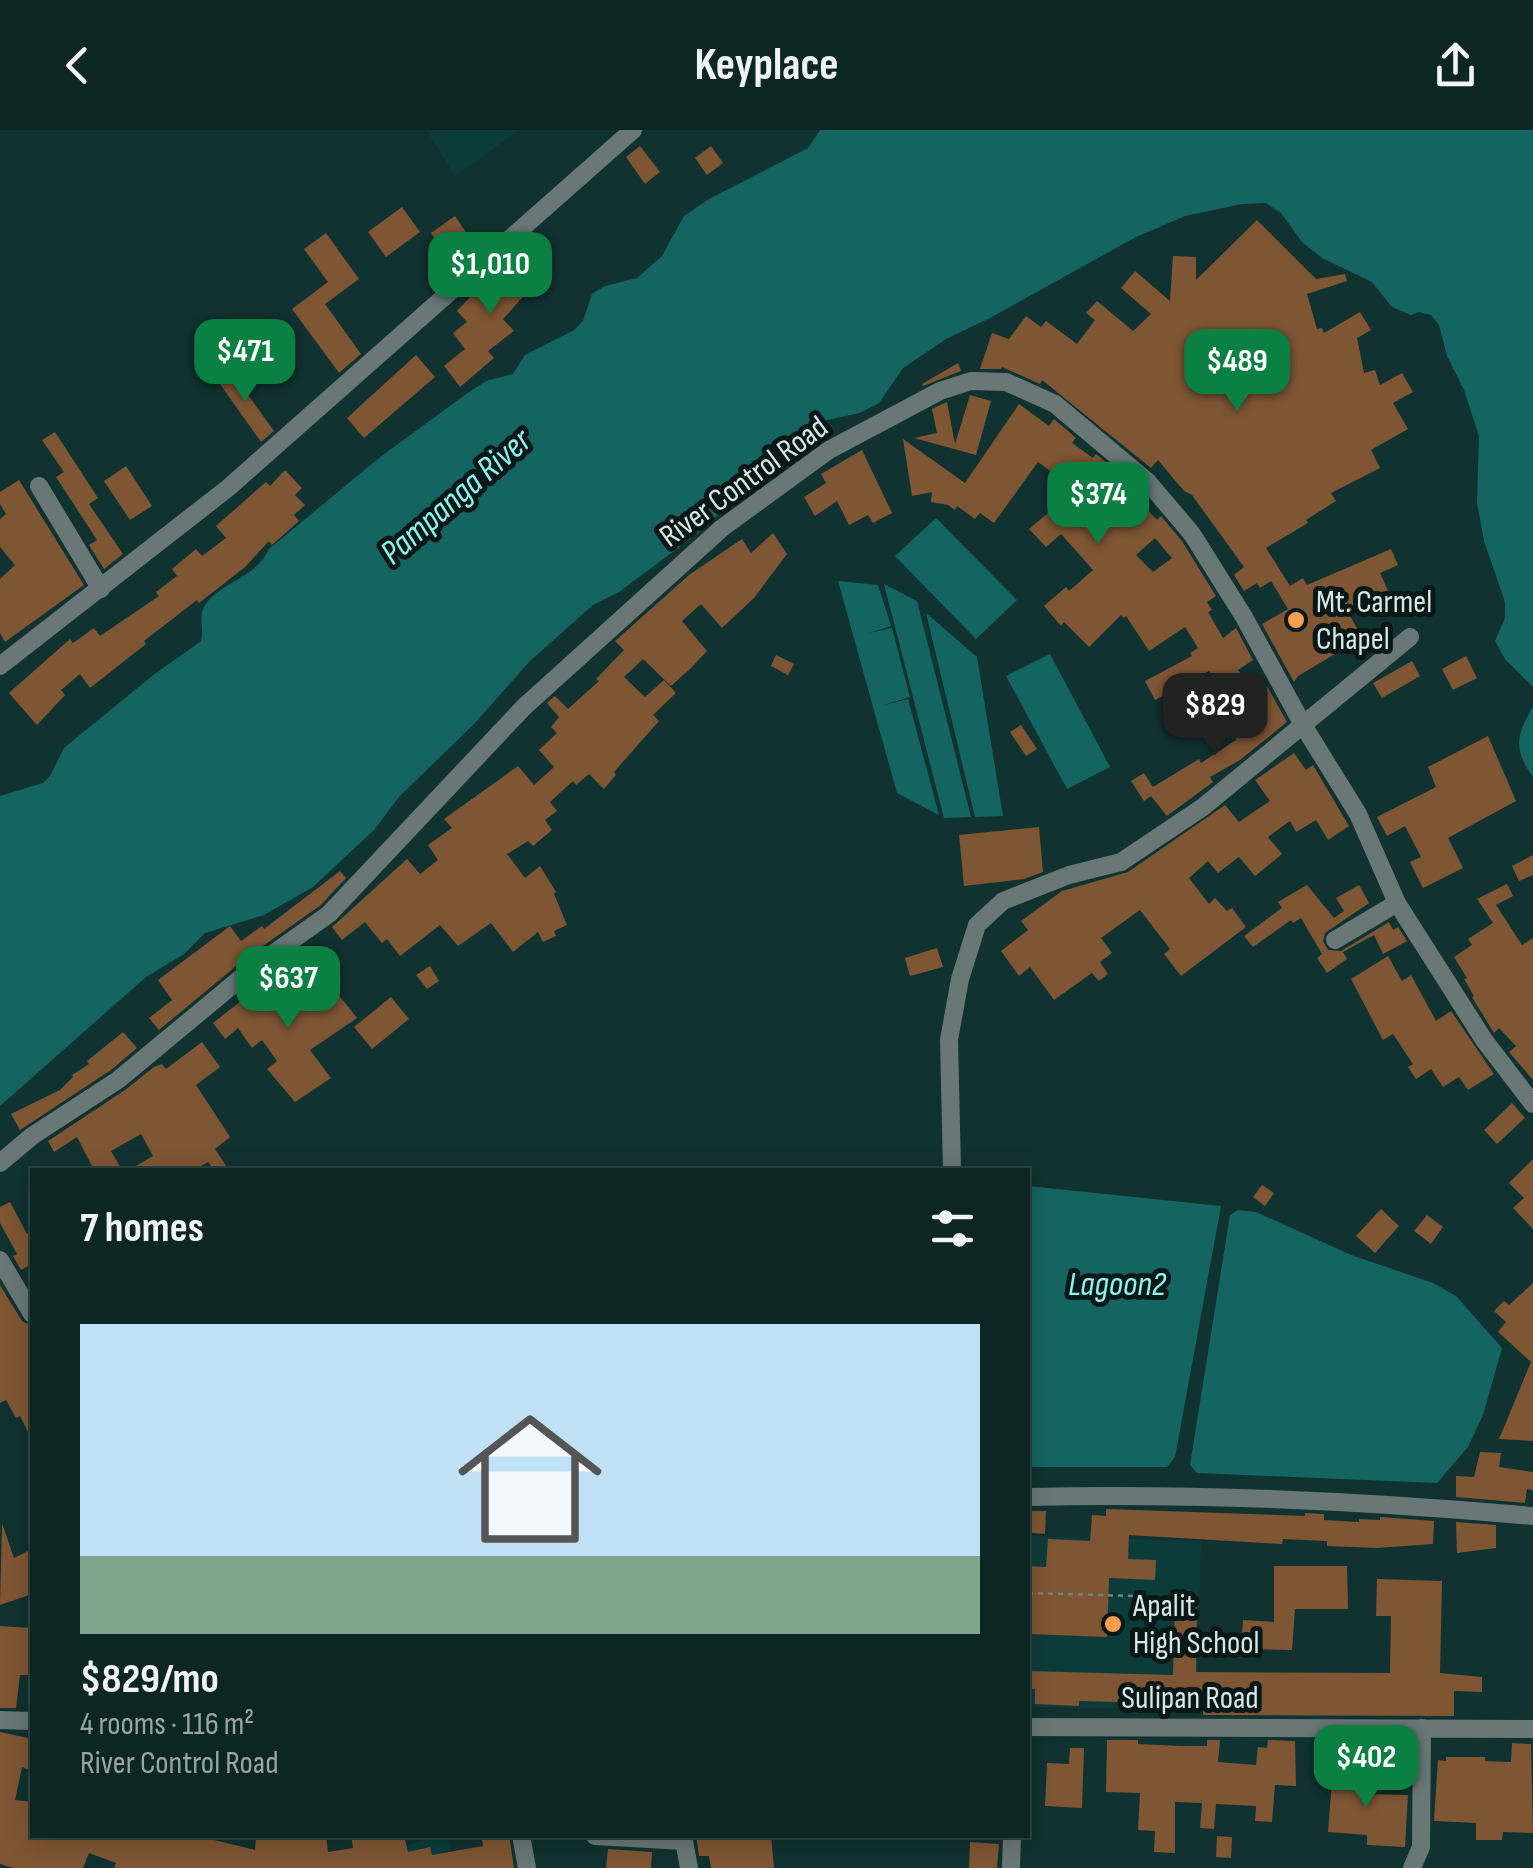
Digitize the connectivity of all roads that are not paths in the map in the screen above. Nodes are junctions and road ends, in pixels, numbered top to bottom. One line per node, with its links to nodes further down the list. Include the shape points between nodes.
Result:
1 (634, 130): 3 (street, via 228,488)
2 (39, 486): 3 (street)
3 (101, 589): 5 (street)
4 (1410, 637): 6 (street)
5 (0, 666)
6 (1303, 725): 7 (street, River Control Road, via 1358,814); 10 (street, River Control Road, via 1219,576 1148,482 1055,404 1006,382 971,381 940,390 830,450 722,528 524,707 329,914 118,1080); 11 (street, via 1204,806 1121,862 1003,901 977,925 949,1040)
7 (1397, 903): 8 (street); 9 (street, River Control Road)
8 (1335, 940)
9 (1533, 1104)
10 (0, 1163)
11 (952, 1168)
12 (0, 1260): 13 (street)
13 (30, 1311)
14 (1030, 1497): 15 (street, via 1355,1504)
15 (1533, 1516)
16 (0, 1720): 17 (street)
17 (30, 1721)
18 (1030, 1727): 19 (street, Sulipan Road)
19 (1422, 1728): 20 (street, Sulipan Road); 27 (street, via 1421,1847)
20 (1533, 1729)
21 (522, 1838): 24 (street)
22 (684, 1838): 25 (street)
23 (1012, 1838): 26 (street)
24 (528, 1868)
25 (689, 1868)
26 (1010, 1868)
27 (1412, 1868)

